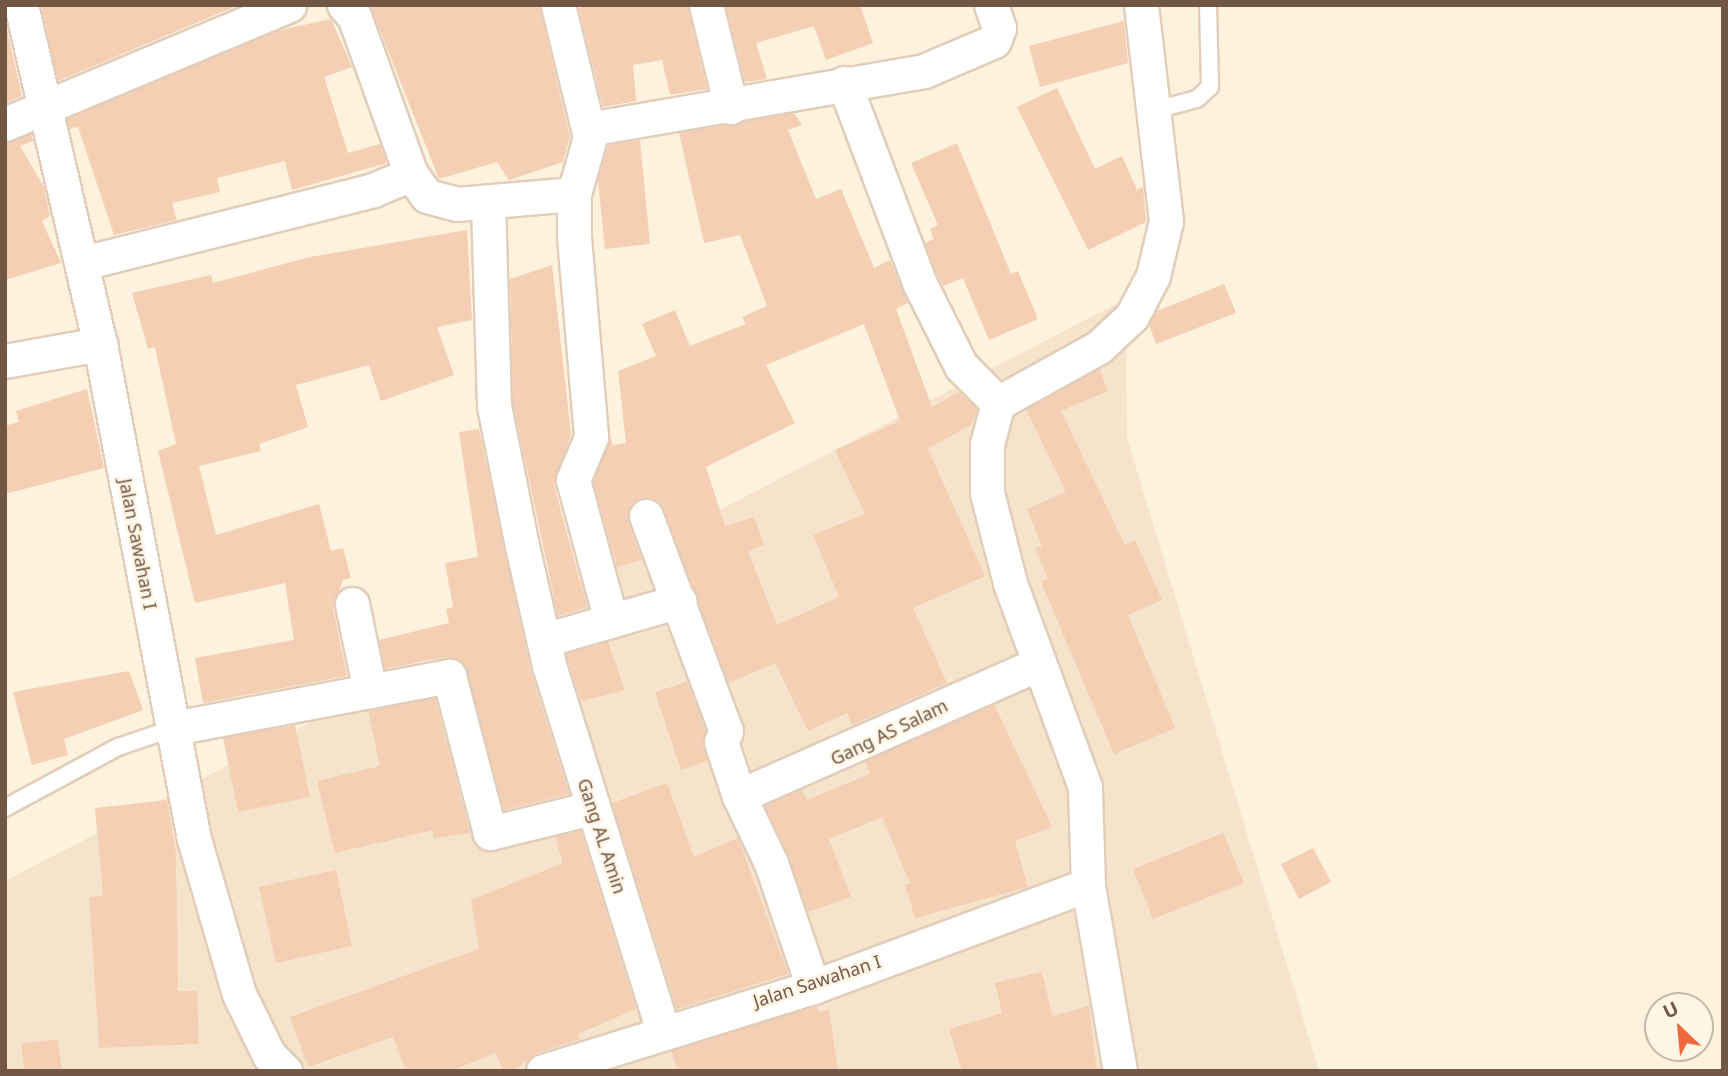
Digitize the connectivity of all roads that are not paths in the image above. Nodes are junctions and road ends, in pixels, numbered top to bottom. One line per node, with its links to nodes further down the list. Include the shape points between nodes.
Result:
1 (20, 5): 11 (street, Jalan Sawahan I)
2 (289, 5): 11 (street)
3 (344, 5): 15 (street, via 354,16)
4 (558, 5): 14 (street)
5 (706, 5): 10 (street)
6 (991, 5): 9 (street, via 999,28 980,51 924,71)
7 (1141, 5): 12 (street)
8 (1208, 5): 12 (lane, via 1210,86 1197,99)
9 (844, 83): 10 (street); 21 (street, via 919,282 961,366)
10 (731, 107): 14 (street)
11 (47, 108): 13 (street); 18 (street, Jalan Sawahan I)
12 (1155, 110): 21 (street, via 1166,221 1153,276 1132,316 1099,346)
13 (5, 124)
14 (589, 129): 16 (street)
15 (411, 174): 17 (street, via 437,200); 18 (street, via 373,190)
16 (575, 194): 17 (street); 25 (street, via 591,437 573,480)
17 (488, 203): 26 (street, Gang AL Amin, via 494,407)
18 (83, 263): 19 (street, Jalan Sawahan I)
19 (100, 344): 20 (street); 29 (street, Jalan Sawahan I)
20 (5, 361)
21 (998, 402): 27 (street, via 987,444 987,493)
22 (646, 516): 23 (street)
23 (679, 601): 25 (street); 30 (street, via 726,731 722,741)
24 (352, 604): 28 (street)
25 (611, 621): 26 (street)
26 (544, 640): 32 (street, Gang AL Amin)
27 (1038, 664): 30 (street, Gang AS Salam); 33 (street, via 1085,786)
28 (370, 691): 29 (street); 32 (street, via 442,676 452,680 489,833 499,835)
29 (174, 728): 31 (lane, via 118,747); 36 (street, Jalan Sawahan I, via 220,936 239,994 269,1055)
30 (739, 796): 34 (street, via 771,863)
31 (5, 808)
32 (592, 808): 35 (street, Gang AL Amin)
33 (1088, 885): 34 (street, Jalan Sawahan I); 38 (street)
34 (813, 987): 35 (street, Jalan Sawahan I)
35 (663, 1030): 37 (street, Jalan Sawahan I)
36 (285, 1071)
37 (543, 1071)
38 (1120, 1071)

